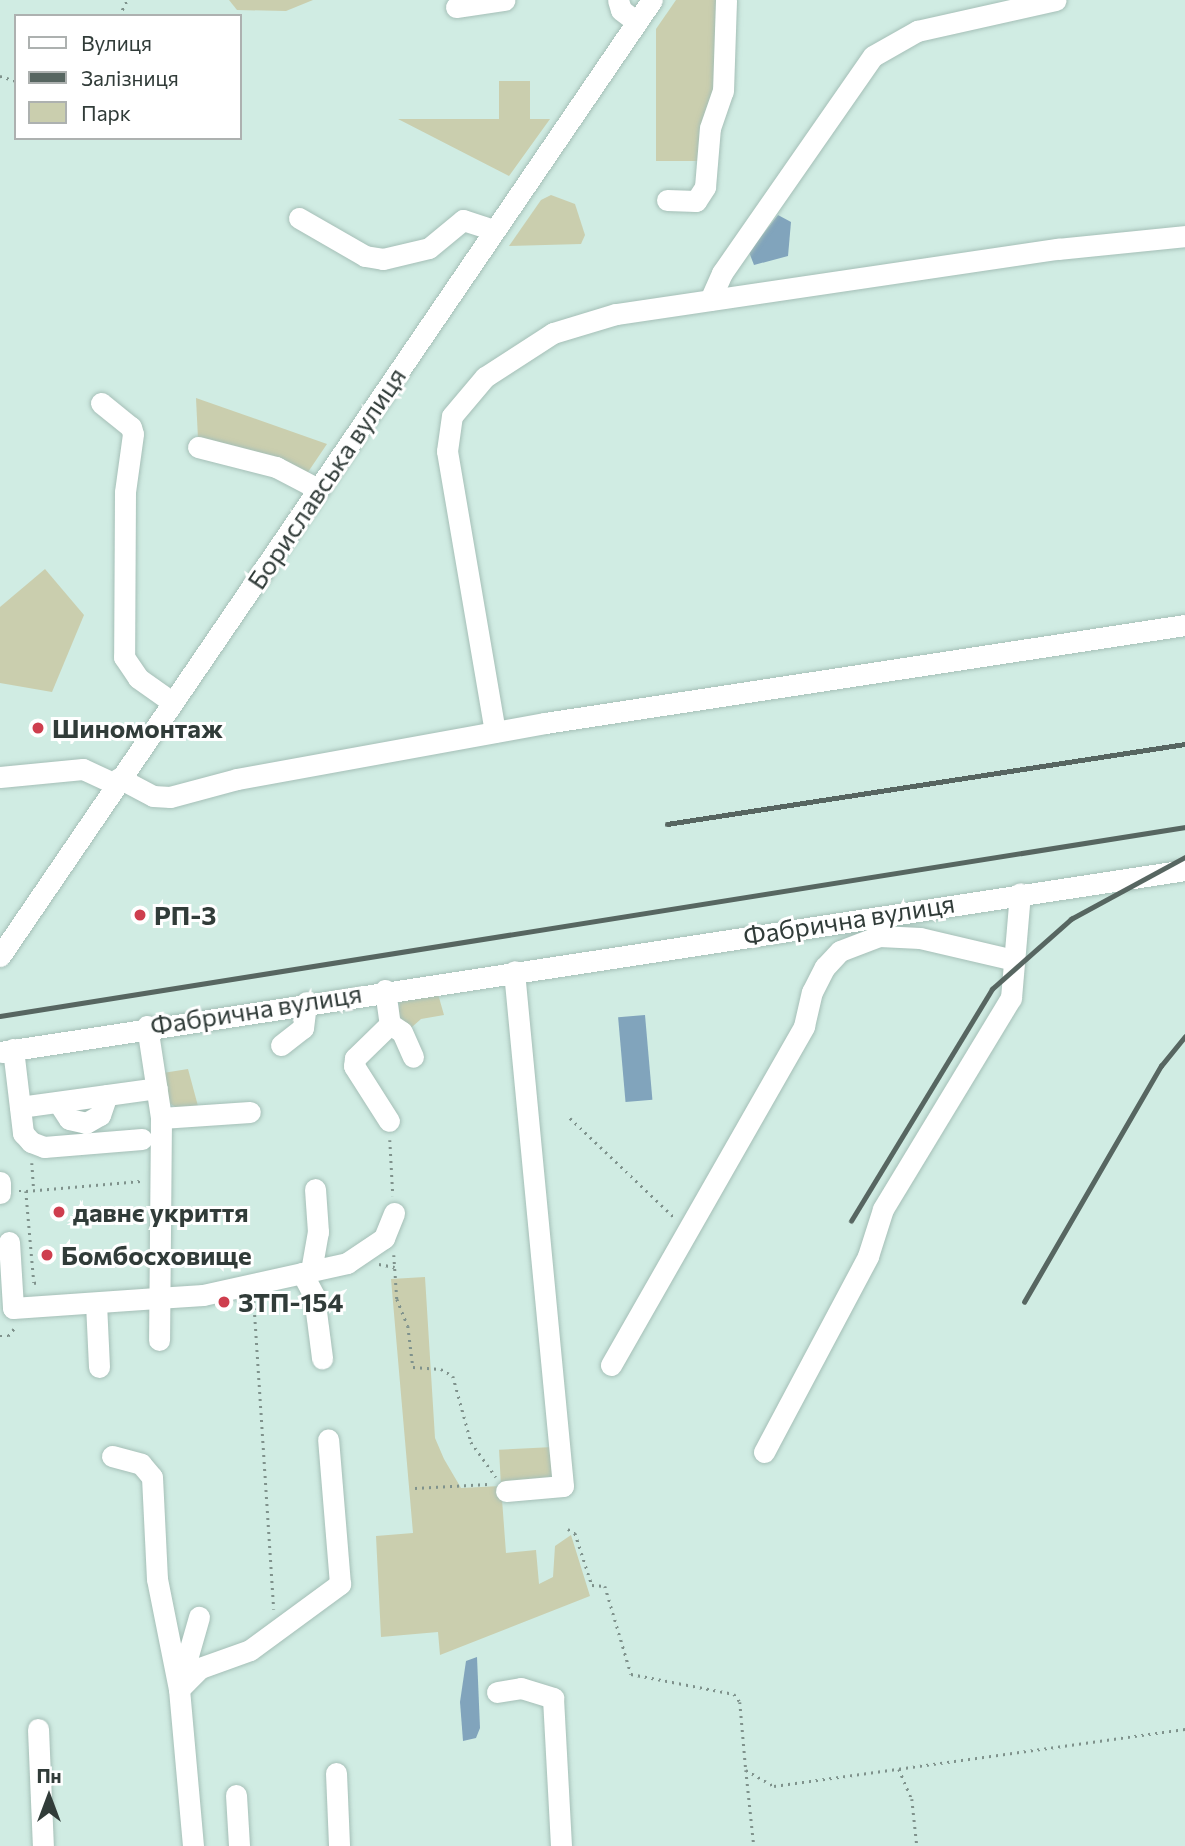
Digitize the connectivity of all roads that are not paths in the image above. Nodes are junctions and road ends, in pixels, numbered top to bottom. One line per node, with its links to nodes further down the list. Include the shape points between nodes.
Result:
1 (504, 0): 6 (street)
2 (618, 0): 7 (street, via 621,10)
3 (652, 0): 7 (street, Бориславська вулиця)
4 (726, 0): 8 (street, via 723,90 710,128 705,187 696,201)
5 (1056, 0): 12 (street, via 917,32 873,56 722,273)
6 (456, 7)
7 (637, 22): 10 (street, Бориславська вулиця)
8 (667, 200)
9 (299, 218): 10 (street, via 365,256 383,259 429,248 463,220)
10 (493, 230): 17 (street, Бориславська вулиця)
11 (1185, 236): 12 (street, via 1058,248)
12 (710, 300): 20 (street, via 616,314 553,333 485,377 452,416 447,451 451,492)
13 (101, 403): 19 (street, via 131,427 133,434 125,492 124,657 138,678)
14 (198, 447): 15 (street)
15 (276, 467): 16 (street); 17 (street)
16 (250, 470)
17 (318, 489): 19 (street, Бориславська вулиця)
18 (1185, 625): 20 (street)
19 (172, 702): 22 (street, Бориславська вулиця)
20 (495, 732): 22 (street, via 237,779 170,797 153,796)
21 (0, 777): 22 (street, via 83,769)
22 (117, 781): 25 (street, Бориславська вулиця)
23 (1185, 870): 24 (street, Фабрична вулиця)
24 (1020, 893): 26 (street); 27 (street, Фабрична вулиця)
25 (0, 956)
26 (1014, 960): 51 (street, via 906,937 879,936 840,951 812,992 804,1026); 54 (street, via 1011,998 883,1209 868,1256)
27 (513, 971): 28 (street, Фабрична вулиця); 56 (street, via 563,1486)
28 (385, 990): 29 (street, Фабрична вулиця); 30 (street)
29 (306, 1002): 31 (street, Фабрична вулиця); 32 (street, via 303,1028)
30 (390, 1024): 34 (street, via 408,1041); 39 (street, via 355,1058 354,1066)
31 (147, 1026): 33 (street, Фабрична вулиця); 35 (street)
32 (281, 1045)
33 (7, 1050): 36 (street)
34 (413, 1057)
35 (157, 1088): 36 (street); 38 (street)
36 (20, 1107): 40 (street, via 23,1133 31,1143 44,1147)
37 (250, 1112): 38 (street)
38 (161, 1118): 47 (street)
39 (389, 1121)
40 (142, 1139)
41 (0, 1182): 43 (street)
42 (315, 1189): 46 (street, via 318,1232)
43 (0, 1193)
44 (393, 1220): 46 (street, via 368,1253)
45 (9, 1242): 48 (street, via 13,1308)
46 (306, 1272): 47 (street); 50 (street, via 314,1296)
47 (157, 1298): 48 (street); 49 (street)
48 (96, 1303): 52 (street)
49 (159, 1340)
50 (321, 1358)
51 (611, 1365)
52 (99, 1367)
53 (328, 1439): 58 (street, via 340,1584 250,1650 200,1668)
54 (764, 1452)
55 (112, 1456): 58 (street, via 141,1464 152,1477 157,1579)
56 (506, 1491)
57 (199, 1617): 58 (street)
58 (179, 1689): 64 (street)
59 (497, 1692): 67 (street, via 521,1688 553,1698)
60 (38, 1729): 63 (street)
61 (336, 1773): 66 (street)
62 (236, 1795): 65 (street)
63 (43, 1846)
64 (192, 1846)
65 (239, 1846)
66 (339, 1846)
67 (561, 1846)

